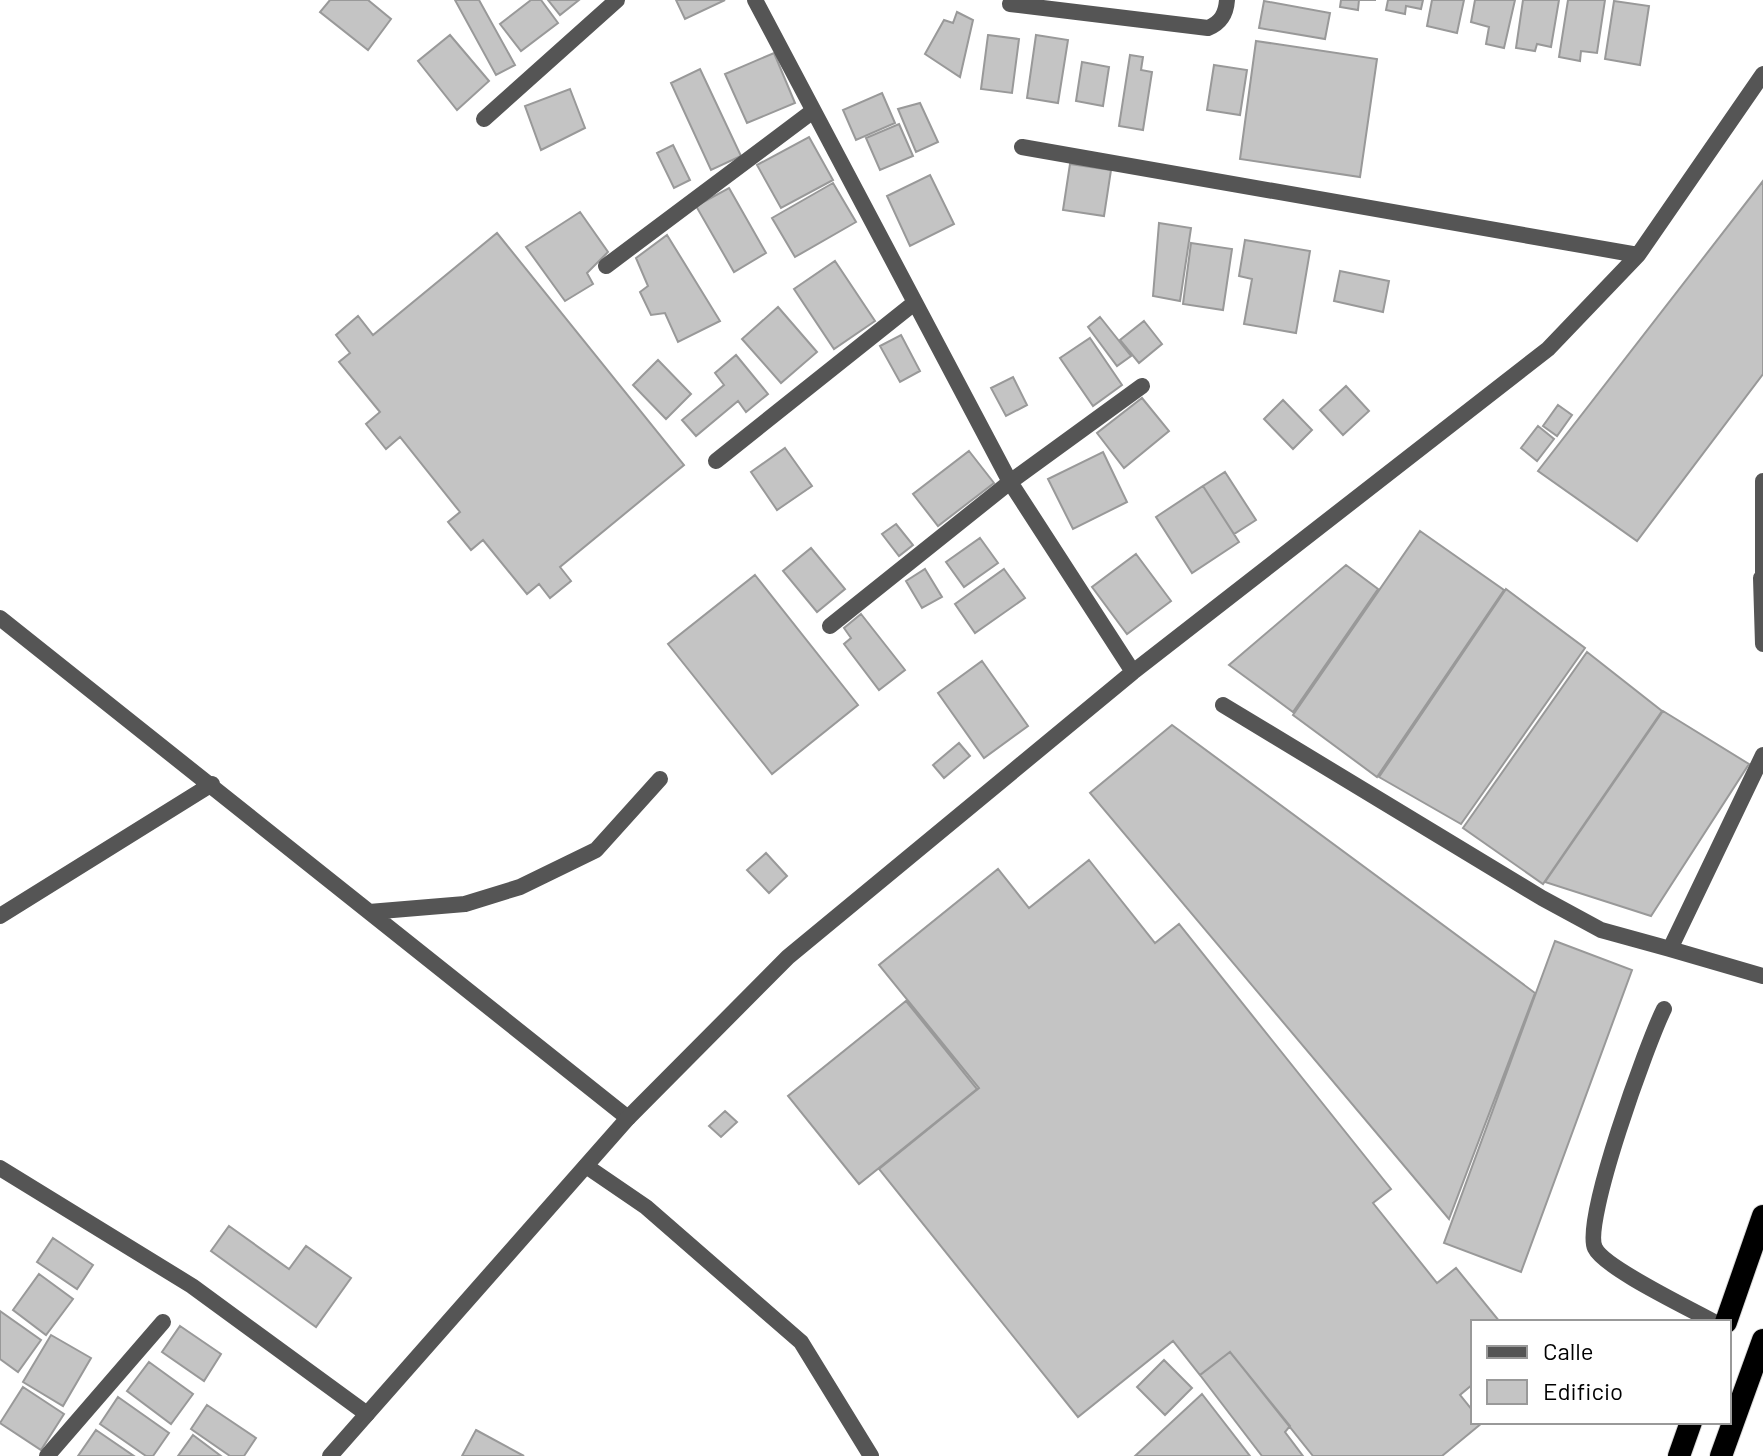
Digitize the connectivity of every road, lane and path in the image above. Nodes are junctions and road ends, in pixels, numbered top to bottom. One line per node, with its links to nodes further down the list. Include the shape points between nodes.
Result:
1 (617, 0): 7 (street)
2 (755, 0): 6 (street)
3 (1227, 0): 4 (street, via 1217,25 1208,28)
4 (1010, 4)
5 (1763, 74): 9 (street)
6 (813, 111): 10 (street); 11 (street)
7 (484, 119)
8 (1022, 147): 9 (street)
9 (1638, 255): 20 (street, via 1548,349)
10 (606, 266)
11 (913, 304): 13 (street); 15 (street)
12 (1142, 386): 15 (street)
13 (716, 461)
14 (1763, 481): 16 (street)
15 (1010, 482): 18 (street); 20 (street)
16 (1762, 579): 19 (street)
17 (0, 618): 24 (street)
18 (830, 626)
19 (1763, 644)
20 (1133, 672): 30 (street, via 788,957)
21 (1223, 705): 27 (street, via 1542,898 1601,930)
22 (1763, 755): 27 (street)
23 (660, 779): 25 (street, via 596,850 520,887 465,904)
24 (212, 784): 25 (street); 26 (street)
25 (369, 912): 30 (street)
26 (0, 916)
27 (1670, 949): 28 (street)
28 (1763, 976)
29 (1664, 1009): 34 (street, via 1648,1040 1613,1150 1593,1232 1595,1248 1611,1265)
30 (628, 1118): 31 (street)
31 (586, 1166): 38 (street); 42 (street, via 646,1207 801,1342)
32 (0, 1168): 38 (street, via 192,1286)
33 (1763, 1216): 35 (highway)
34 (1710, 1320)
35 (1727, 1320)
36 (163, 1322): 40 (street)
37 (1763, 1340): 44 (highway)
38 (367, 1414): 41 (street)
39 (1690, 1424): 43 (highway)
40 (47, 1456)
41 (330, 1456)
42 (871, 1456)
43 (1679, 1456)
44 (1721, 1456)

